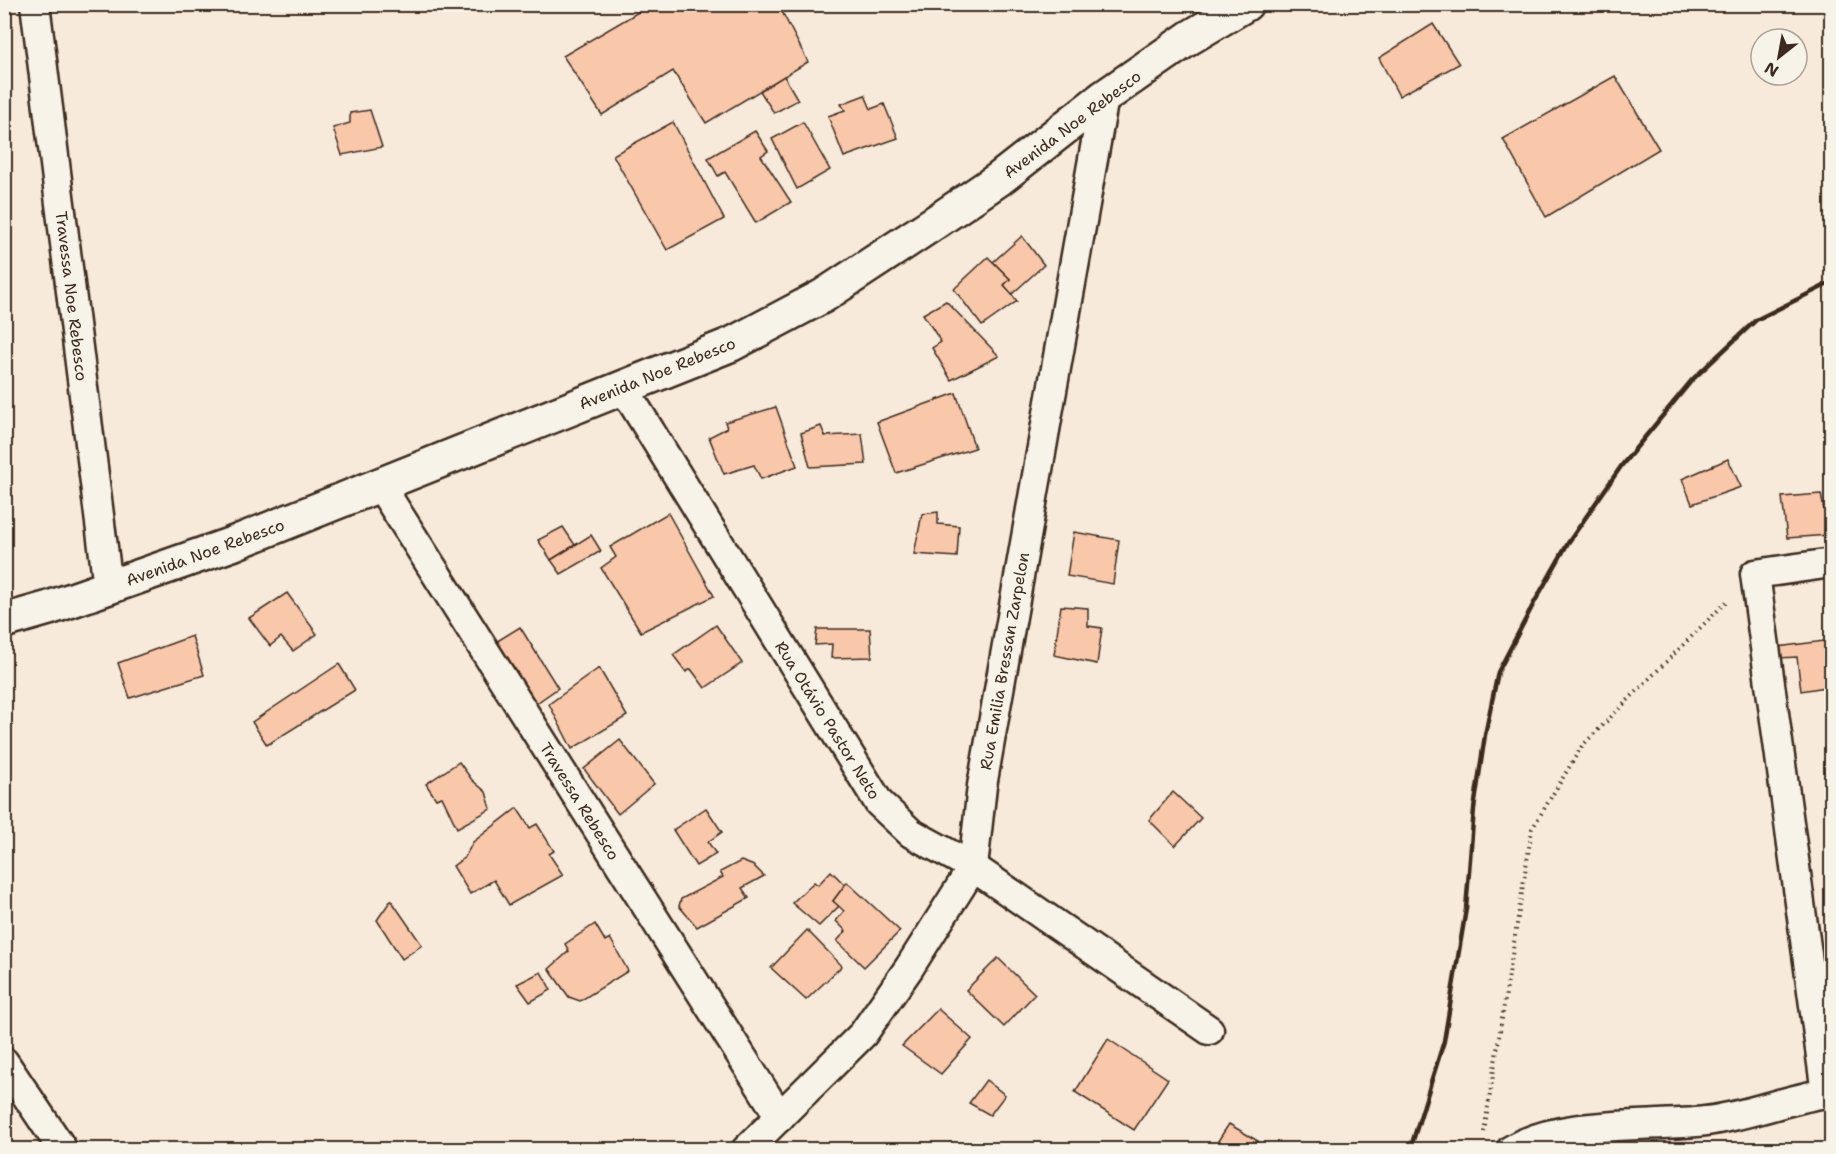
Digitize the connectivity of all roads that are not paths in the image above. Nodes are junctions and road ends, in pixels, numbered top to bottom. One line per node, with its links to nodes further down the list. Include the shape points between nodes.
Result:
1 (35, 4): 7 (street, Travessa Noe Rebesco)
2 (1246, 4): 3 (main road, Avenida Noe Rebesco)
3 (1104, 97): 4 (main road, Avenida Noe Rebesco, via 999,179 823,296 732,344); 9 (street, Rua Emilia Bressan Zarpelon, via 984,774)
4 (623, 387): 5 (main road, Avenida Noe Rebesco); 9 (street, Rua Otávio Pastor Neto, via 879,803 911,833)
5 (380, 485): 7 (main road, Avenida Noe Rebesco, via 232,544); 13 (street, Travessa Rebesco)
6 (1832, 563): 12 (street, via 1755,574)
7 (108, 587): 8 (main road, Avenida Noe Rebesco)
8 (4, 621)
9 (973, 867): 10 (street, Rua Otávio Pastor Neto); 13 (street, Rua Emilia Bressan Zarpelon, via 863,1034)
10 (1209, 1029)
11 (4, 1062): 14 (street)
12 (1829, 1092): 16 (street, via 1707,1121 1582,1128 1525,1141)
13 (780, 1117): 15 (street, Rua Emilia Bressan Zarpelon)
14 (63, 1149)
15 (746, 1149)
16 (1511, 1149)

